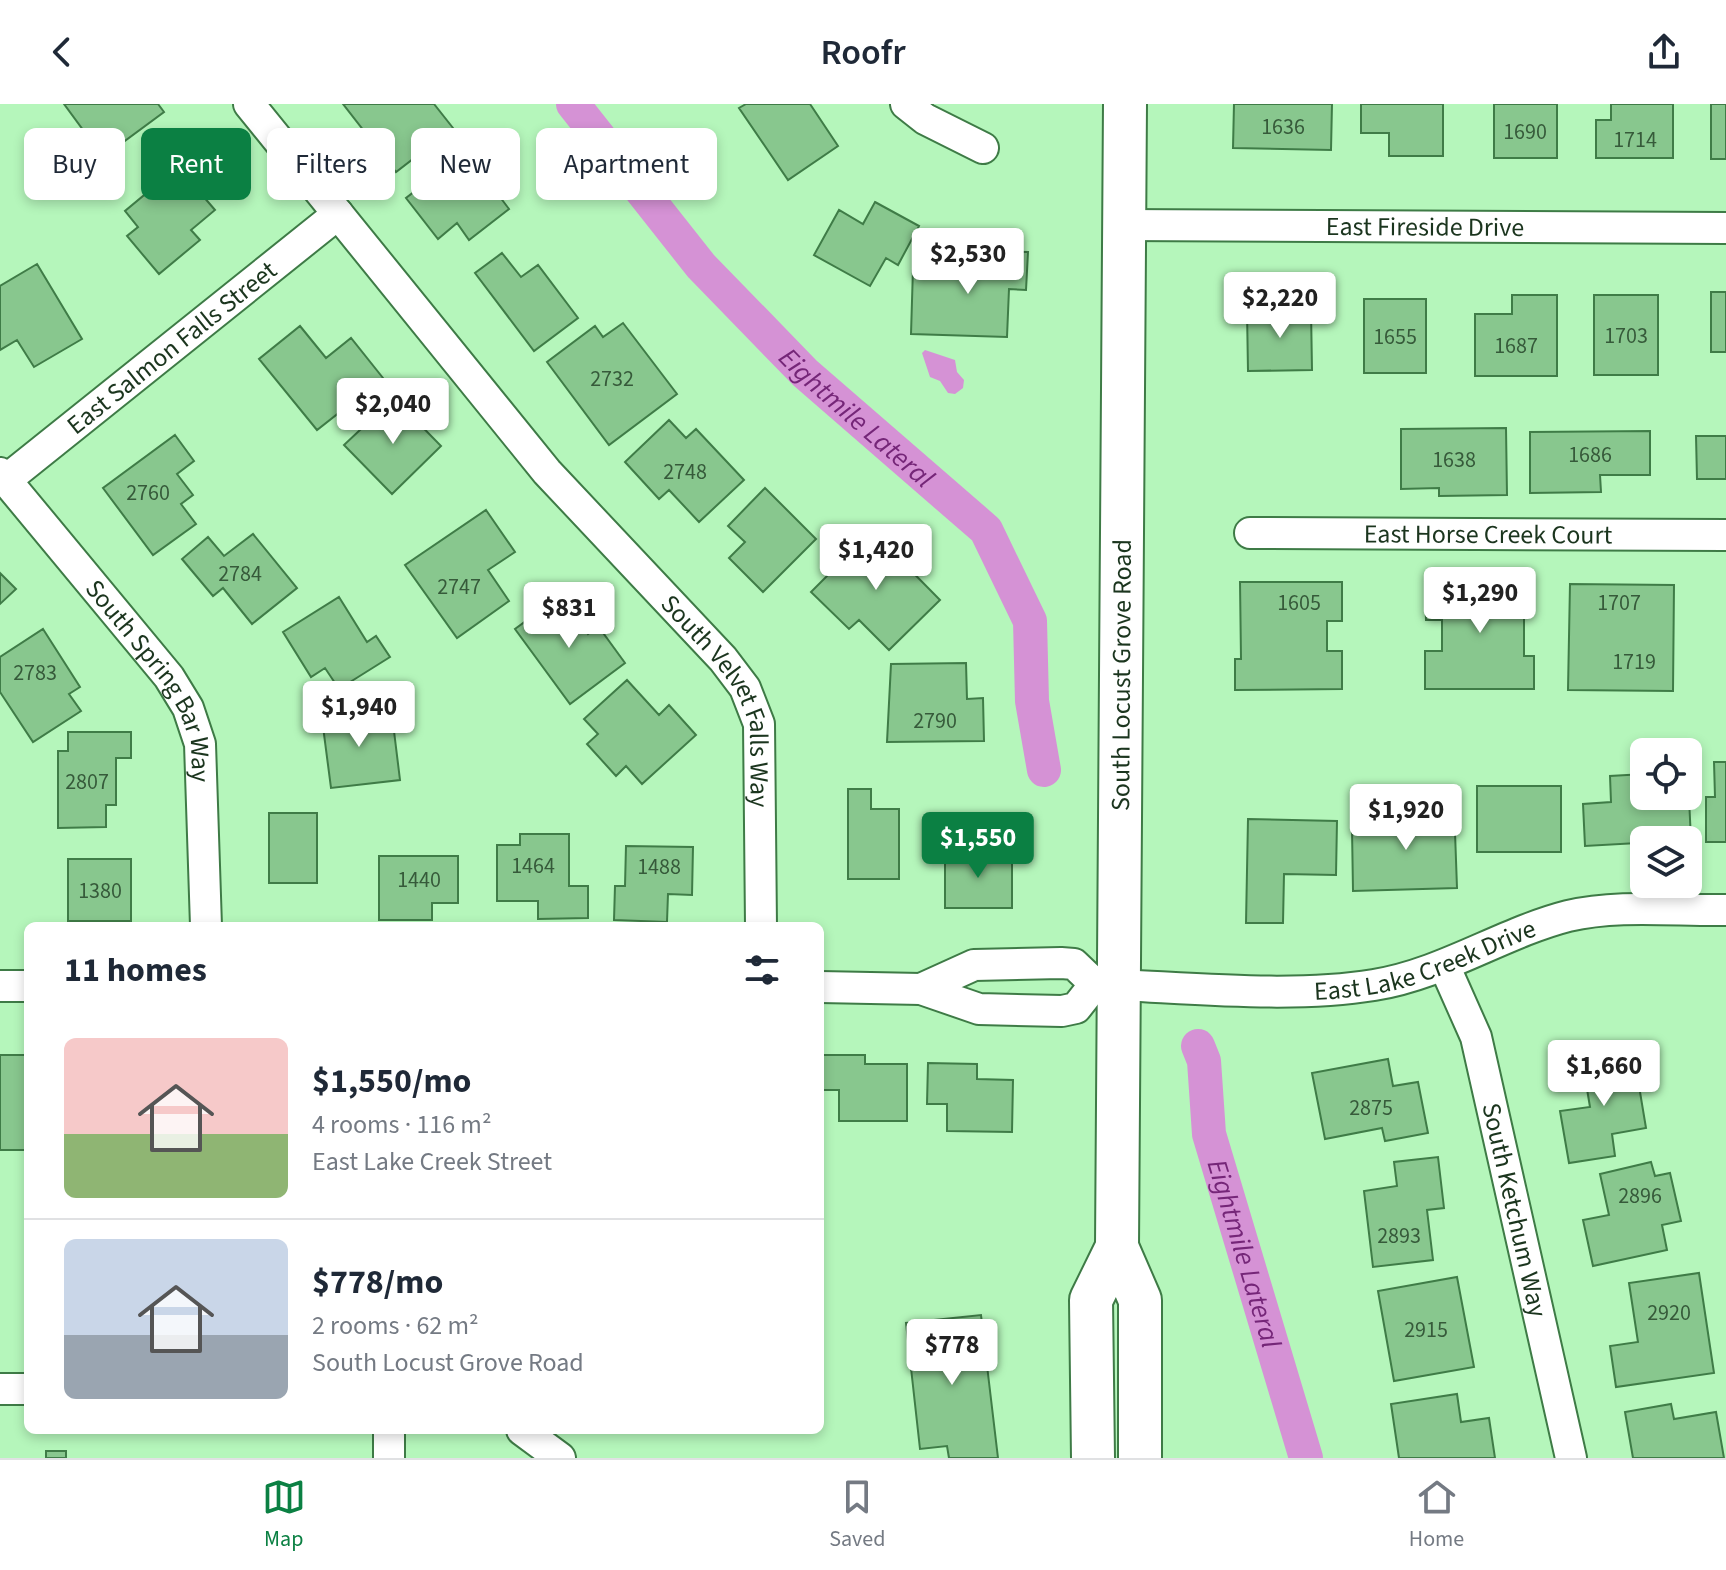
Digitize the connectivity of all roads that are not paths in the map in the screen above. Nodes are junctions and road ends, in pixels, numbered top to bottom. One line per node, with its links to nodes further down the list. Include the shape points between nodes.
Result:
1 (249, 104): 5 (street, South Velvet Falls Way)
2 (906, 104): 4 (street)
3 (1125, 104): 6 (main road, South Locust Grove Road)
4 (983, 148)
5 (338, 214): 8 (street, East Salmon Falls Street); 13 (street, South Velvet Falls Way, via 547,472 745,688 759,724)
6 (1123, 225): 7 (street, East Fireside Drive); 15 (main road, South Locust Grove Road)
7 (1726, 228)
8 (3, 477): 12 (street, South Spring Bar Way, via 169,677 188,708 200,744)
9 (1250, 533): 10 (street, East Horse Creek Court)
10 (1726, 535)
11 (1726, 910): 14 (street, East Lake Creek Drive, via 1572,915)
12 (206, 922)
13 (761, 922)
14 (1444, 965): 15 (street, East Lake Creek Drive, via 1397,981 1327,989); 29 (street, South Ketchum Way, via 1476,1037)
15 (1108, 984): 19 (street, via 1074,964 974,965); 19 (street, via 1076,1008 1062,1011 979,1009); 20 (main road, South Locust Grove Road)
16 (0, 986): 17 (street)
17 (24, 986)
18 (824, 987): 19 (street)
19 (921, 989)
20 (1117, 1247): 27 (main road, South Locust Grove Road, via 1091,1300); 28 (main road, South Locust Grove Road, via 1140,1300)
21 (0, 1389): 22 (street)
22 (24, 1389)
23 (389, 1434): 25 (street)
24 (527, 1434): 26 (street)
25 (389, 1458)
26 (560, 1458)
27 (1093, 1458)
28 (1140, 1458)
29 (1571, 1458)

